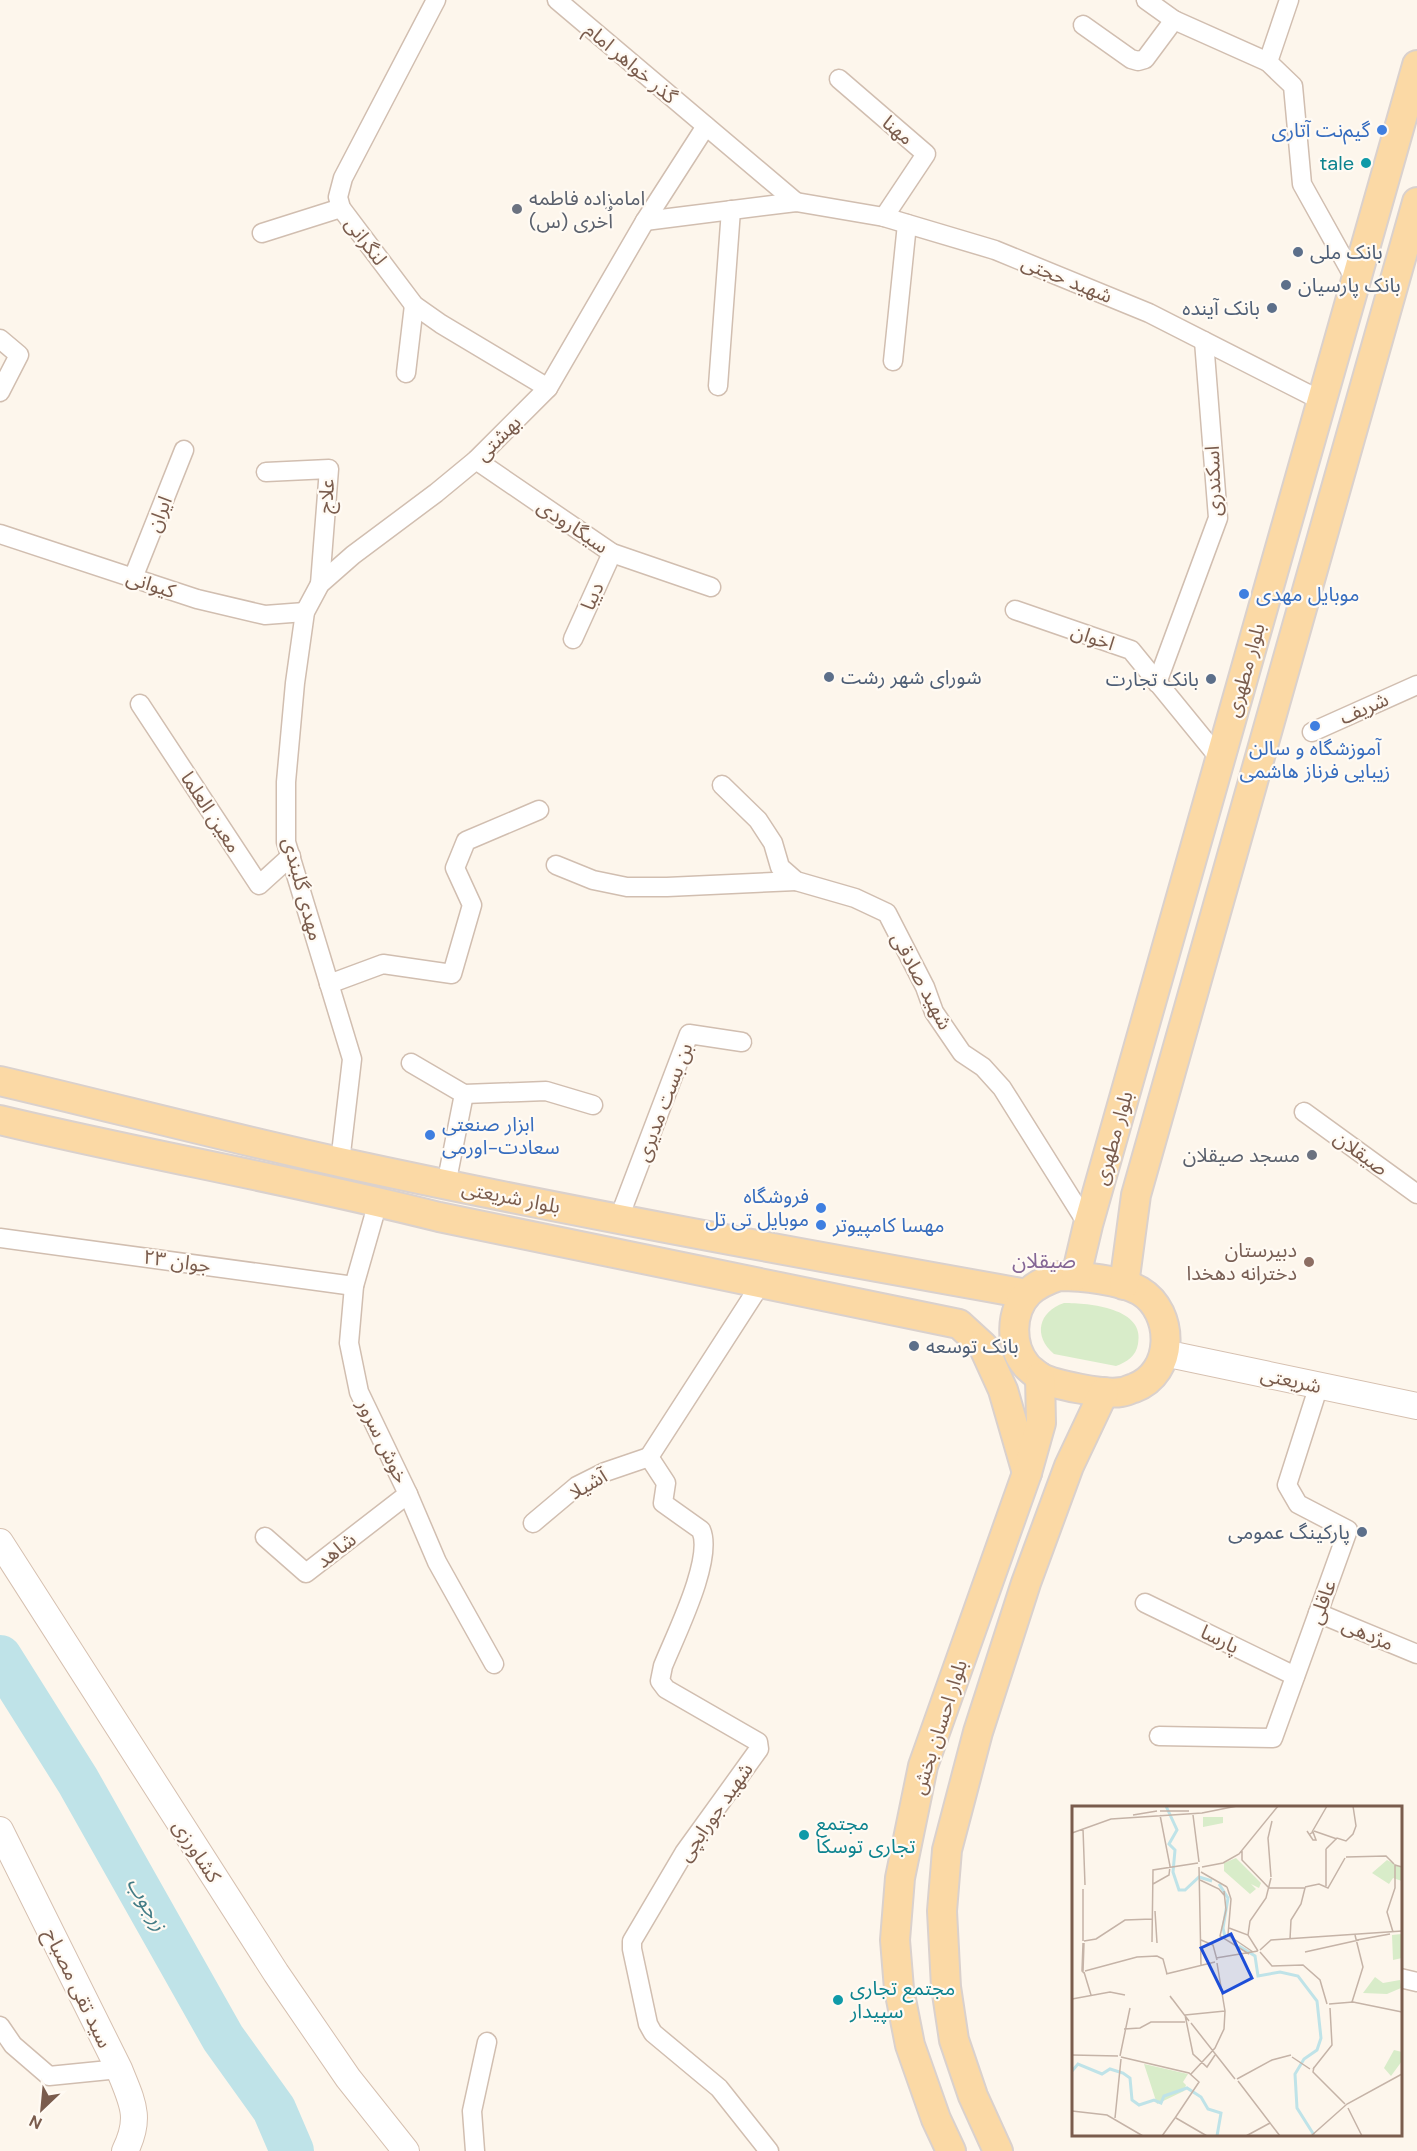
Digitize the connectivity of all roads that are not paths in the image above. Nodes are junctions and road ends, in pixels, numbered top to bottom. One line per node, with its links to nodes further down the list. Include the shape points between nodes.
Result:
1 (436, 0): 13 (street, لنگرانی, via 343,178 338,197)
2 (557, 0): 10 (street, گذر خواهر امام)
3 (1146, 0): 5 (street)
4 (1289, 0): 7 (street)
5 (1174, 20): 6 (street, via 1146,59 1138,61); 7 (street)
6 (1083, 25)
7 (1268, 62): 19 (street, via 1293,86 1302,184)
8 (1417, 65): 19 (main road, بلوار مطهری)
9 (839, 80): 15 (street, مهنا, via 926,154)
10 (706, 126): 11 (street, گذر خواهر امام); 16 (street, بهشتی)
11 (796, 202): 14 (street); 15 (street, شهید حجتی)
12 (1417, 202): 68 (main road, بلوار مطهری, via 1136,1195)
13 (341, 208): 18 (street); 20 (street, لنگرانی)
14 (731, 210): 16 (street); 25 (street)
15 (884, 217): 17 (street, شهید حجتی)
16 (645, 221): 26 (street, بهشتی)
17 (907, 224): 22 (street, شهید حجتی, via 995,250 1149,313); 23 (street)
18 (262, 233)
19 (1356, 281): 28 (main road, بلوار مطهری)
20 (414, 305): 24 (street); 26 (street, لنگرانی)
21 (0, 339): 27 (street, via 19,355)
22 (1204, 341): 28 (street, شهید حجتی); 40 (street, اسکندری, via 1218,518)
23 (893, 361)
24 (405, 374)
25 (718, 386)
26 (548, 388): 30 (street, بهشتی)
27 (0, 392)
28 (1322, 401): 44 (main road, بلوار مطهری)
29 (184, 450): 34 (street, ایران)
30 (476, 460): 33 (street, سیگارودی); 35 (street, بهشتی)
31 (266, 472): 35 (street, علاج, via 329,469)
32 (0, 534): 34 (street, کیوانی)
33 (612, 553): 36 (street, سیگارودی); 39 (street, دیبا)
34 (134, 578): 38 (street, کیوانی, via 197,599 265,615)
35 (320, 584): 38 (street, بهشتی)
36 (711, 587)
37 (1015, 610): 40 (street, اخوان, via 1131,650)
38 (305, 612): 47 (street, مهدی گلبندی, via 286,782 286,842)
39 (573, 639)
40 (1157, 683): 44 (street, اخوان)
41 (1417, 685): 43 (street, شریف)
42 (140, 704): 47 (street, معین العلما, via 259,885)
43 (1312, 732)
44 (1220, 759): 63 (main road, بلوار مطهری)
45 (722, 785): 49 (street, via 758,820 773,843 780,867)
46 (539, 810): 50 (street, via 466,841 455,868 472,905 452,974 383,964)
47 (291, 856): 50 (street, مهدی گلبندی)
48 (556, 865): 49 (street, شهید صادقی, via 593,880 627,887)
49 (796, 881): 63 (street, شهید صادقی, via 855,898 887,913 934,1012 962,1053 983,1067 1002,1088)
50 (329, 984): 58 (street, مهدی گلبندی, via 352,1059)
51 (742, 1042): 62 (street, بن بست مدیری, via 689,1034)
52 (411, 1063): 54 (street)
53 (0, 1081): 58 (main road, بلوار شریعتی)
54 (464, 1094): 55 (street, via 546,1091); 59 (street)
55 (593, 1105)
56 (1304, 1112): 60 (street, صیقلان)
57 (0, 1120): 61 (main road, بلوار شریعتی)
58 (340, 1162): 59 (main road, بلوار شریعتی)
59 (446, 1185): 62 (main road, بلوار شریعتی)
60 (1417, 1194)
61 (378, 1202): 67 (main road, بلوار شریعتی); 69 (street, خوش سرور)
62 (619, 1218): 66 (main road, بلوار شریعتی)
63 (1088, 1225): 65 (main road, بلوار مطهری)
64 (0, 1238): 69 (street, جوان ۲۳)
65 (1076, 1276): 68 (main road); 70 (main road, via 1041,1282)
66 (944, 1280): 70 (main road, بلوار شریعتی); 71 (main road, via 954,1289 956,1302)
67 (762, 1282): 71 (main road, بلوار شریعتی); 77 (street)
68 (1124, 1285): 72 (main road, via 1140,1291 1154,1303 1164,1320)
69 (354, 1286): 79 (street, خوش سرور, via 349,1343 359,1392)
70 (1027, 1294): 73 (main road, via 1013,1329 1026,1365)
71 (947, 1321): 78 (main road, via 983,1346 1003,1390)
72 (1164, 1353): 74 (main road, شریعتی); 75 (main road, via 1153,1374 1139,1386)
73 (1040, 1377): 75 (main road); 78 (main road, بلوار احسان بخش, via 1041,1423)
74 (1319, 1386): 76 (main road, شریعتی); 84 (street, عاقلی, via 1287,1485 1298,1504 1348,1530)
75 (1104, 1392): 100 (main road, بلوار احسان بخش, via 1069,1466 1026,1583 978,1732 947,1850 942,1911 946,1987 954,2040)
76 (1417, 1406)
77 (649, 1456): 80 (street, آشیلا, via 577,1486); 98 (street, شهید جورابچی, via 666,1483 663,1503 704,1536 700,1575 660,1681 666,1689 758,1742 759,1749 684,1853 632,1941 632,1948 653,2033 719,2088)
78 (1027, 1473): 99 (main road, بلوار احسان بخش, via 923,1766 900,1878 895,1940 899,1989 910,2045)
79 (408, 1494): 81 (street, شاهد, via 306,1573); 86 (street, خوش سرور, via 437,1562)
80 (533, 1523)
81 (265, 1537)
82 (0, 1542): 96 (main road, کشاورزی, via 276,1973 348,2078)
83 (1145, 1602): 87 (street, پارسا)
84 (1318, 1613): 85 (street, مژدهی); 87 (street, عاقلی)
85 (1417, 1654)
86 (494, 1664)
87 (1295, 1676): 88 (street, عاقلی, via 1273,1738)
88 (1159, 1736)
89 (0, 1830): 94 (main road, سید تقی مصباح)
90 (1402, 1978): 91 (street)
91 (1417, 1982)
92 (0, 2026): 94 (street, via 13,2045 49,2076)
93 (487, 2042): 97 (street, via 472,2110)
94 (119, 2069): 95 (main road, سید تقی مصباح, via 134,2108 133,2134)
95 (125, 2151)
96 (406, 2151)
97 (475, 2151)
98 (769, 2151)
99 (951, 2151)
100 (998, 2151)

